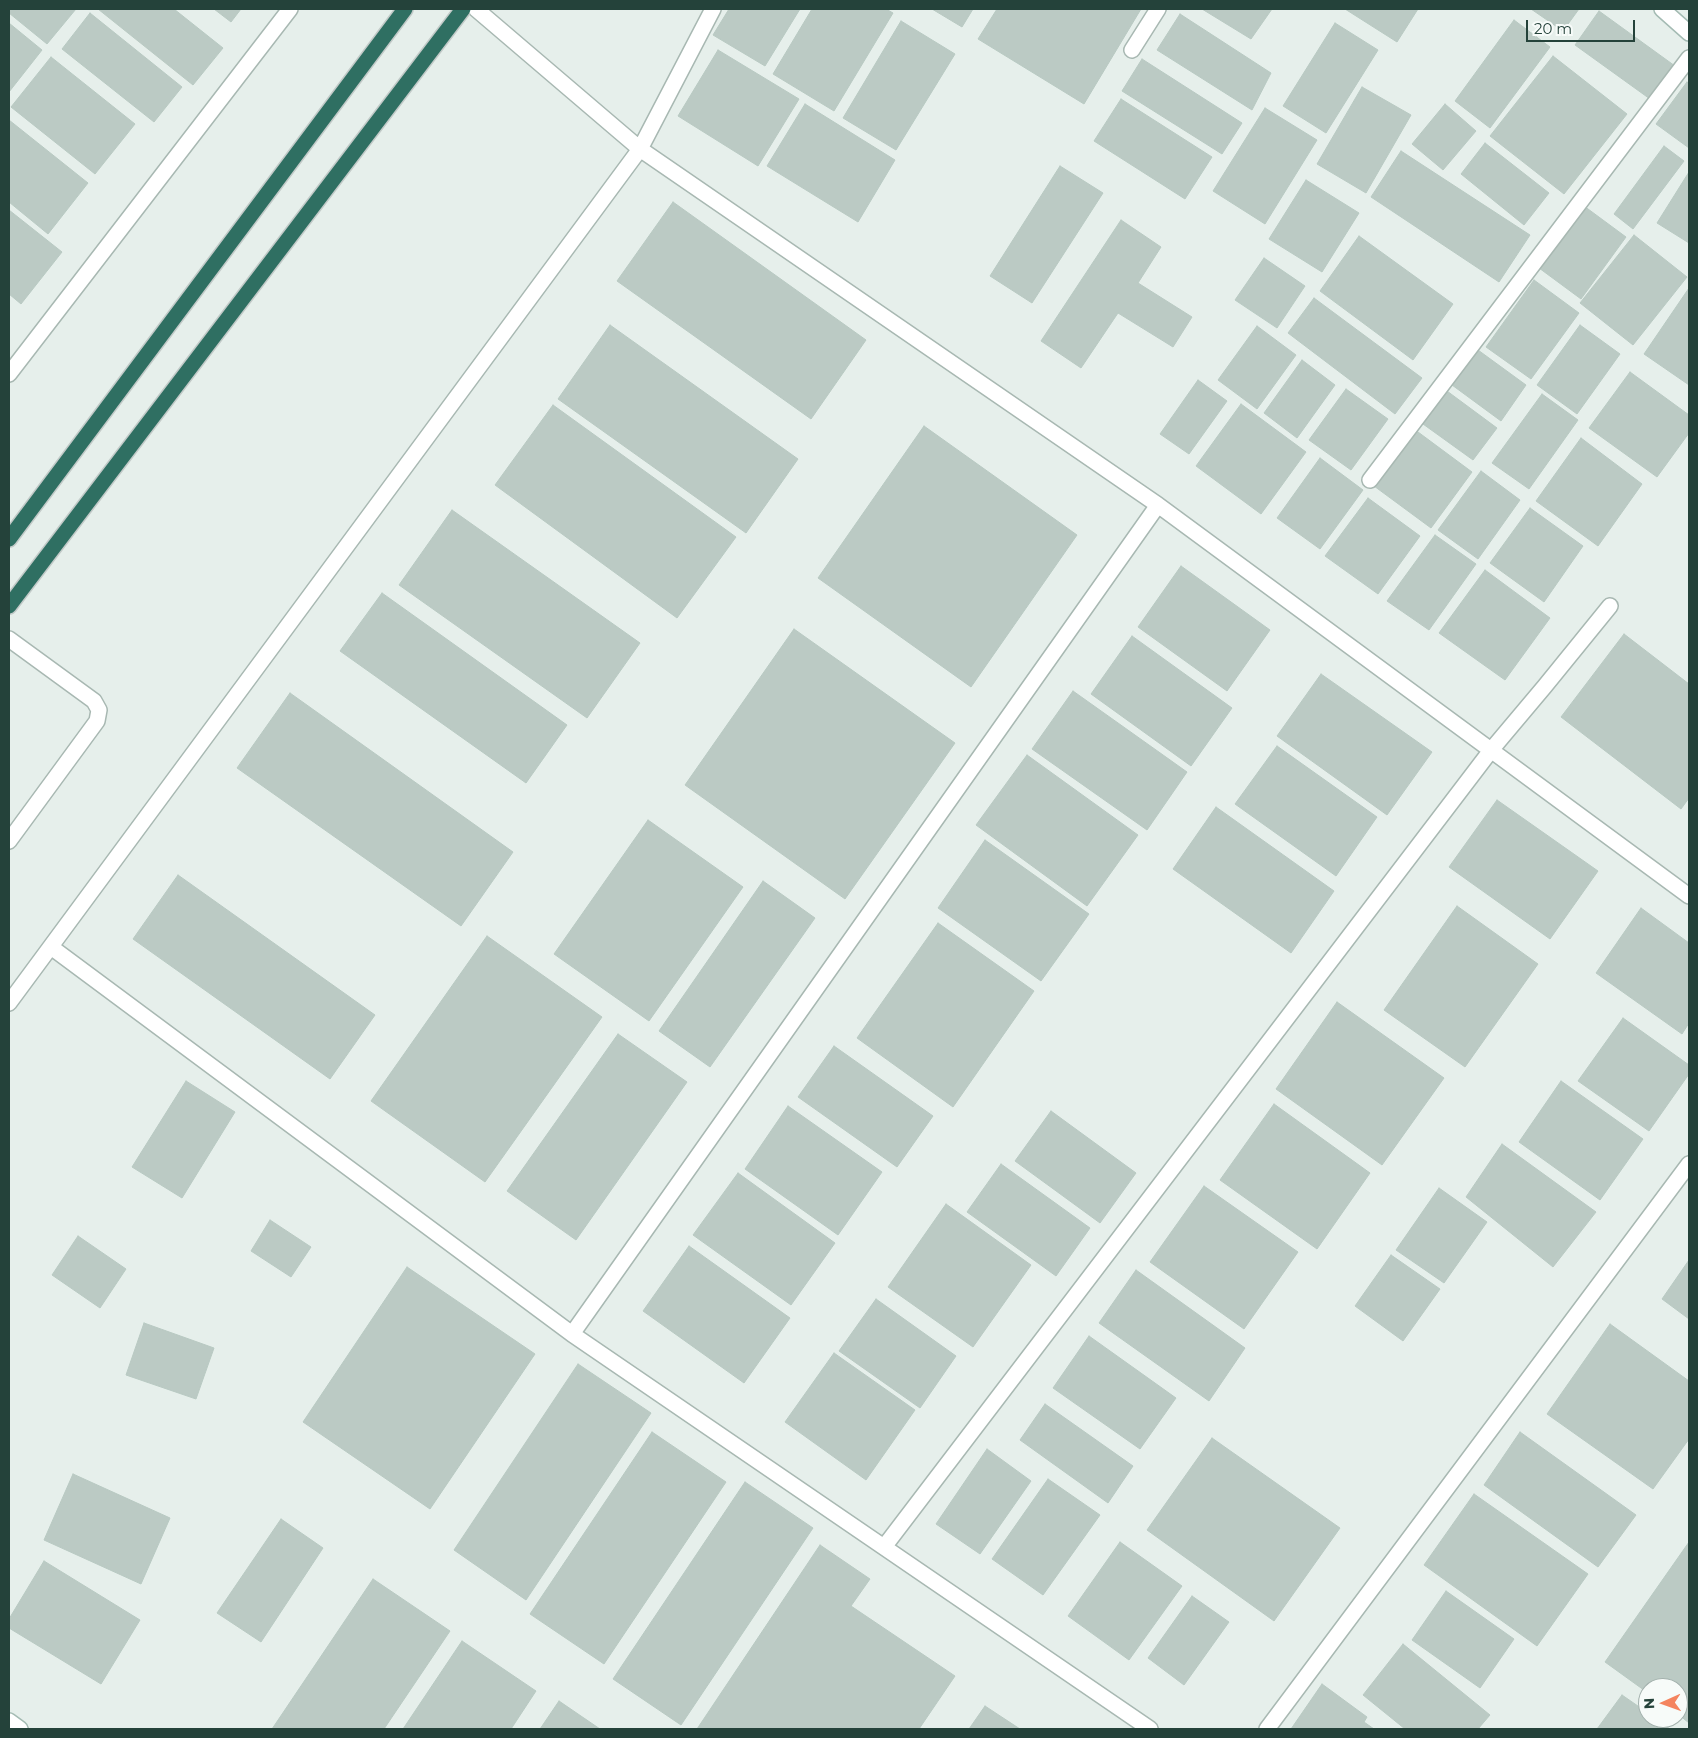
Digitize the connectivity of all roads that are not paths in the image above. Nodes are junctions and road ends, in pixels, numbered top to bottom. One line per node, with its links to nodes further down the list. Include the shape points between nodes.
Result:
1 (290, 9): 12 (street)
2 (405, 9): 15 (highway)
3 (463, 9): 16 (highway)
4 (476, 9): 11 (street)
5 (712, 9): 11 (street)
6 (1158, 9): 9 (street)
7 (1662, 9): 8 (street)
8 (1689, 33)
9 (1132, 50)
10 (1689, 58): 13 (street)
11 (640, 148): 14 (street); 22 (street)
12 (9, 374)
13 (1370, 480)
14 (1158, 505): 19 (street); 25 (street)
15 (9, 539)
16 (9, 606)
17 (1610, 606): 19 (street)
18 (9, 639): 20 (street, via 94,701 99,710 97,720)
19 (1492, 749): 21 (street); 26 (street)
20 (9, 841)
21 (1689, 896)
22 (51, 947): 23 (street); 25 (street)
23 (9, 1003)
24 (1689, 1164): 30 (street)
25 (572, 1334): 26 (street)
26 (884, 1547): 29 (street)
27 (9, 1721): 28 (street)
28 (20, 1729)
29 (1150, 1729)
30 (1267, 1729)

